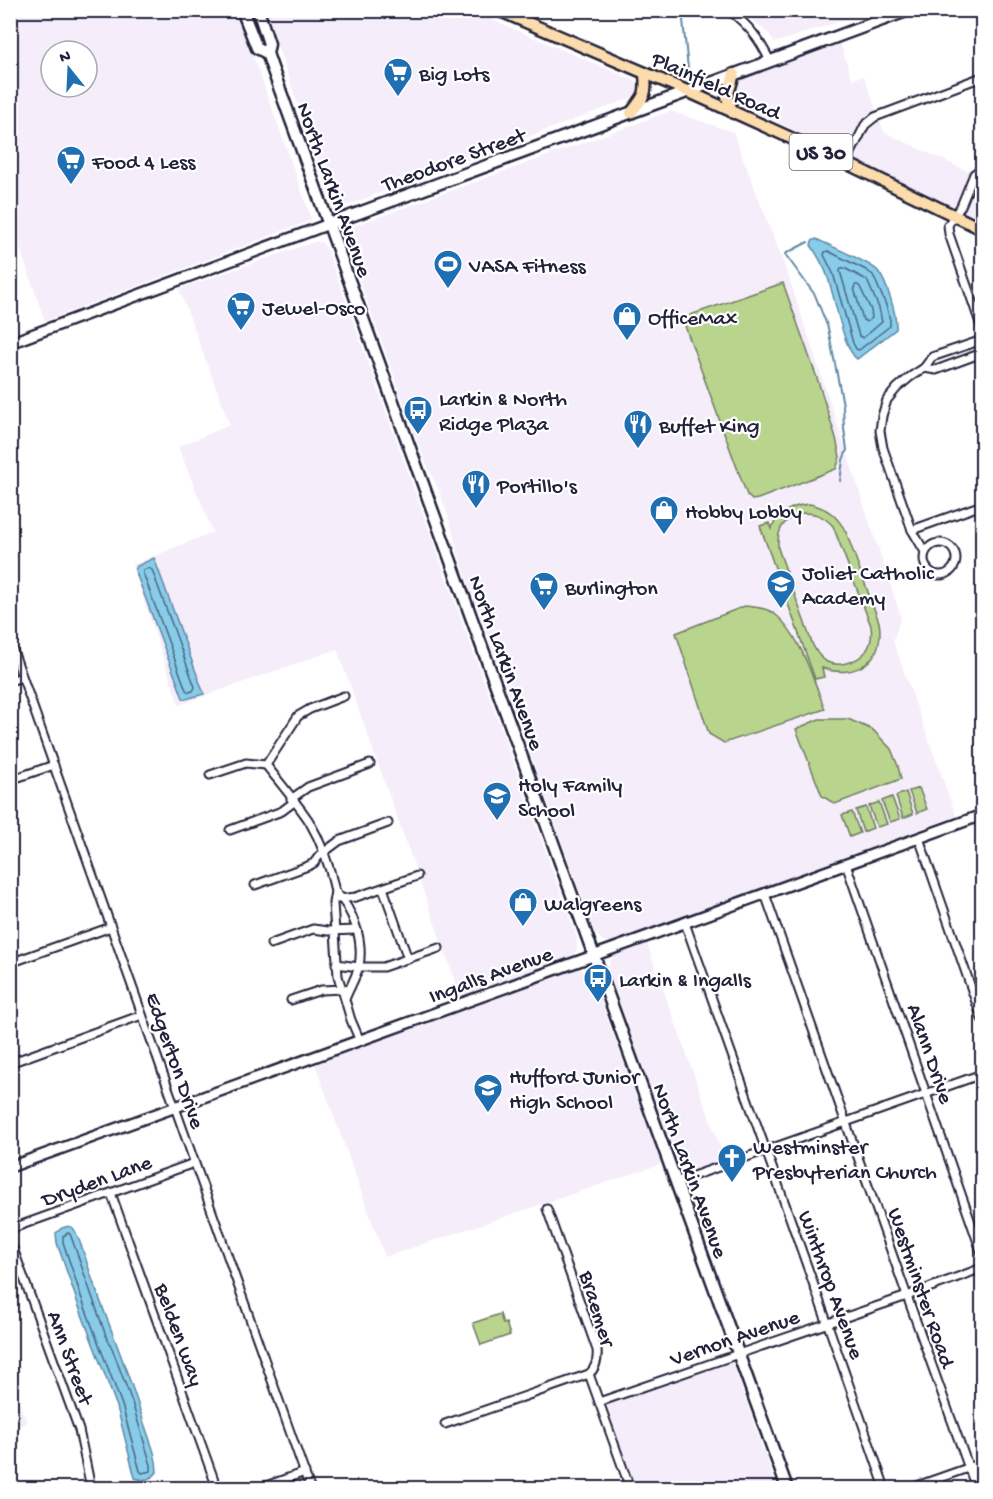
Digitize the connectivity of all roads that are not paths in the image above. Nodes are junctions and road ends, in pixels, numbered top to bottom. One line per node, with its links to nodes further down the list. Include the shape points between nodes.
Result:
1 (242, 10): 6 (main road, North Larkin Avenue, via 257,48)
2 (258, 10): 6 (main road, North Larkin Avenue, via 269,44)
3 (498, 10): 8 (main road, Plainfield Road / US 30)
4 (729, 10): 7 (street, via 760,40)
5 (909, 10): 7 (main road, Theodore Street)
6 (267, 52): 17 (main road, North Larkin Avenue)
7 (770, 61): 9 (main road, Theodore Street)
8 (645, 74): 11 (main road, Plainfield Road / US 30); 12 (main road, via 645,96)
9 (735, 74): 11 (main road, Theodore Street); 13 (main road, via 727,97)
10 (982, 77): 14 (street, via 875,117 865,125)
11 (687, 91): 12 (main road, Theodore Street); 13 (main road, Plainfield Road / US 30)
12 (631, 113): 17 (main road, Theodore Street)
13 (733, 113): 14 (main road, Plainfield Road / US 30)
14 (846, 163): 16 (main road, Plainfield Road / US 30)
15 (982, 168): 16 (street, via 974,174)
16 (954, 216): 18 (main road, Plainfield Road / US 30); 19 (street, via 948,225 949,234)
17 (329, 224): 21 (street, Theodore Street); 58 (main road, North Larkin Avenue)
18 (982, 229)
19 (982, 329)
20 (982, 340): 23 (street)
21 (10, 343)
22 (982, 353): 25 (street)
23 (931, 355): 24 (street); 25 (street)
24 (924, 368): 25 (street); 27 (street, via 897,387 887,400 880,431)
25 (936, 372)
26 (982, 505): 27 (street)
27 (912, 530): 28 (street)
28 (926, 552): 28 (street, via 925,563 931,572 947,573 954,566 956,556 947,544 937,543)
29 (10, 642): 30 (street, Edgerton Drive)
30 (22, 677): 31 (street); 34 (street, Edgerton Drive)
31 (10, 681)
32 (344, 696): 35 (street, via 298,716)
33 (370, 764): 38 (street, via 308,787)
34 (54, 765): 37 (street); 53 (street, Edgerton Drive)
35 (266, 765): 36 (street, via 246,763); 38 (street)
36 (210, 775)
37 (10, 780)
38 (293, 800): 41 (street, via 282,811); 43 (street)
39 (982, 815): 42 (street, Ingalls Avenue)
40 (388, 823): 43 (street, via 339,841)
41 (230, 830)
42 (919, 838): 44 (street, Ingalls Avenue); 66 (street)
43 (324, 853): 46 (street, via 308,866); 48 (street)
44 (846, 864): 49 (street, Ingalls Avenue); 70 (street, Alann Drive)
45 (417, 876): 47 (street)
46 (255, 885)
47 (383, 888): 51 (street); 59 (street)
48 (335, 891): 50 (street); 51 (street)
49 (765, 894): 52 (street, Ingalls Avenue); 72 (street, Westminster Road)
50 (333, 899): 51 (street); 54 (street)
51 (343, 899): 55 (street)
52 (685, 923): 58 (street, Ingalls Avenue); 73 (street, Winthrop Avenue)
53 (111, 927): 60 (street); 65 (street, Edgerton Drive)
54 (335, 930): 55 (street); 56 (street, via 313,929); 61 (street)
55 (357, 930): 62 (street)
56 (271, 944)
57 (439, 948): 59 (street)
58 (594, 956): 67 (street, Ingalls Avenue); 76 (main road, North Larkin Avenue)
59 (408, 959): 62 (street, via 382,968)
60 (10, 963)
61 (336, 964): 62 (street); 63 (street)
62 (358, 967): 63 (street)
63 (345, 990): 64 (street, via 321,990); 67 (street)
64 (291, 1000)
65 (142, 1015): 68 (street); 71 (street, Edgerton Drive)
66 (982, 1019)
67 (360, 1041): 71 (street, Ingalls Avenue)
68 (10, 1063)
69 (982, 1074): 70 (street)
70 (927, 1094): 72 (street); 81 (street, Alann Drive)
71 (175, 1108): 74 (street, Edgerton Drive); 75 (street, Ingalls Avenue)
72 (847, 1122): 73 (street); 83 (street, Westminster Road)
73 (766, 1151): 76 (street); 84 (street, Winthrop Avenue)
74 (194, 1163): 77 (street, Dryden Lane); 91 (street, Edgerton Drive)
75 (10, 1167)
76 (676, 1182): 85 (main road, North Larkin Avenue)
77 (111, 1193): 79 (street, Dryden Lane, via 16,1227); 93 (street, Belden way)
78 (547, 1209): 86 (street, Braemer, via 597,1350 594,1370)
79 (11, 1233)
80 (10, 1240): 92 (street, Ann Street, via 80,1430)
81 (982, 1254)
82 (982, 1268): 83 (street, Vernon Avenue)
83 (907, 1296): 84 (street, Vernon Avenue); 90 (street, Westminster Road)
84 (827, 1322): 85 (street, Vernon Avenue); 98 (street, Winthrop Avenue)
85 (738, 1354): 87 (street, Vernon Avenue); 97 (main road, North Larkin Avenue)
86 (589, 1374): 87 (street); 88 (street, Braemer)
87 (599, 1402): 96 (street)
88 (445, 1424)
89 (982, 1463): 90 (street)
90 (969, 1468): 99 (street); 100 (street, Westminster Road)
91 (304, 1472): 94 (street); 95 (street, Edgerton Drive)
92 (92, 1488)
93 (217, 1488)
94 (260, 1488)
95 (310, 1488)
96 (630, 1488)
97 (787, 1488)
98 (885, 1488)
99 (911, 1488)
100 (976, 1488)

